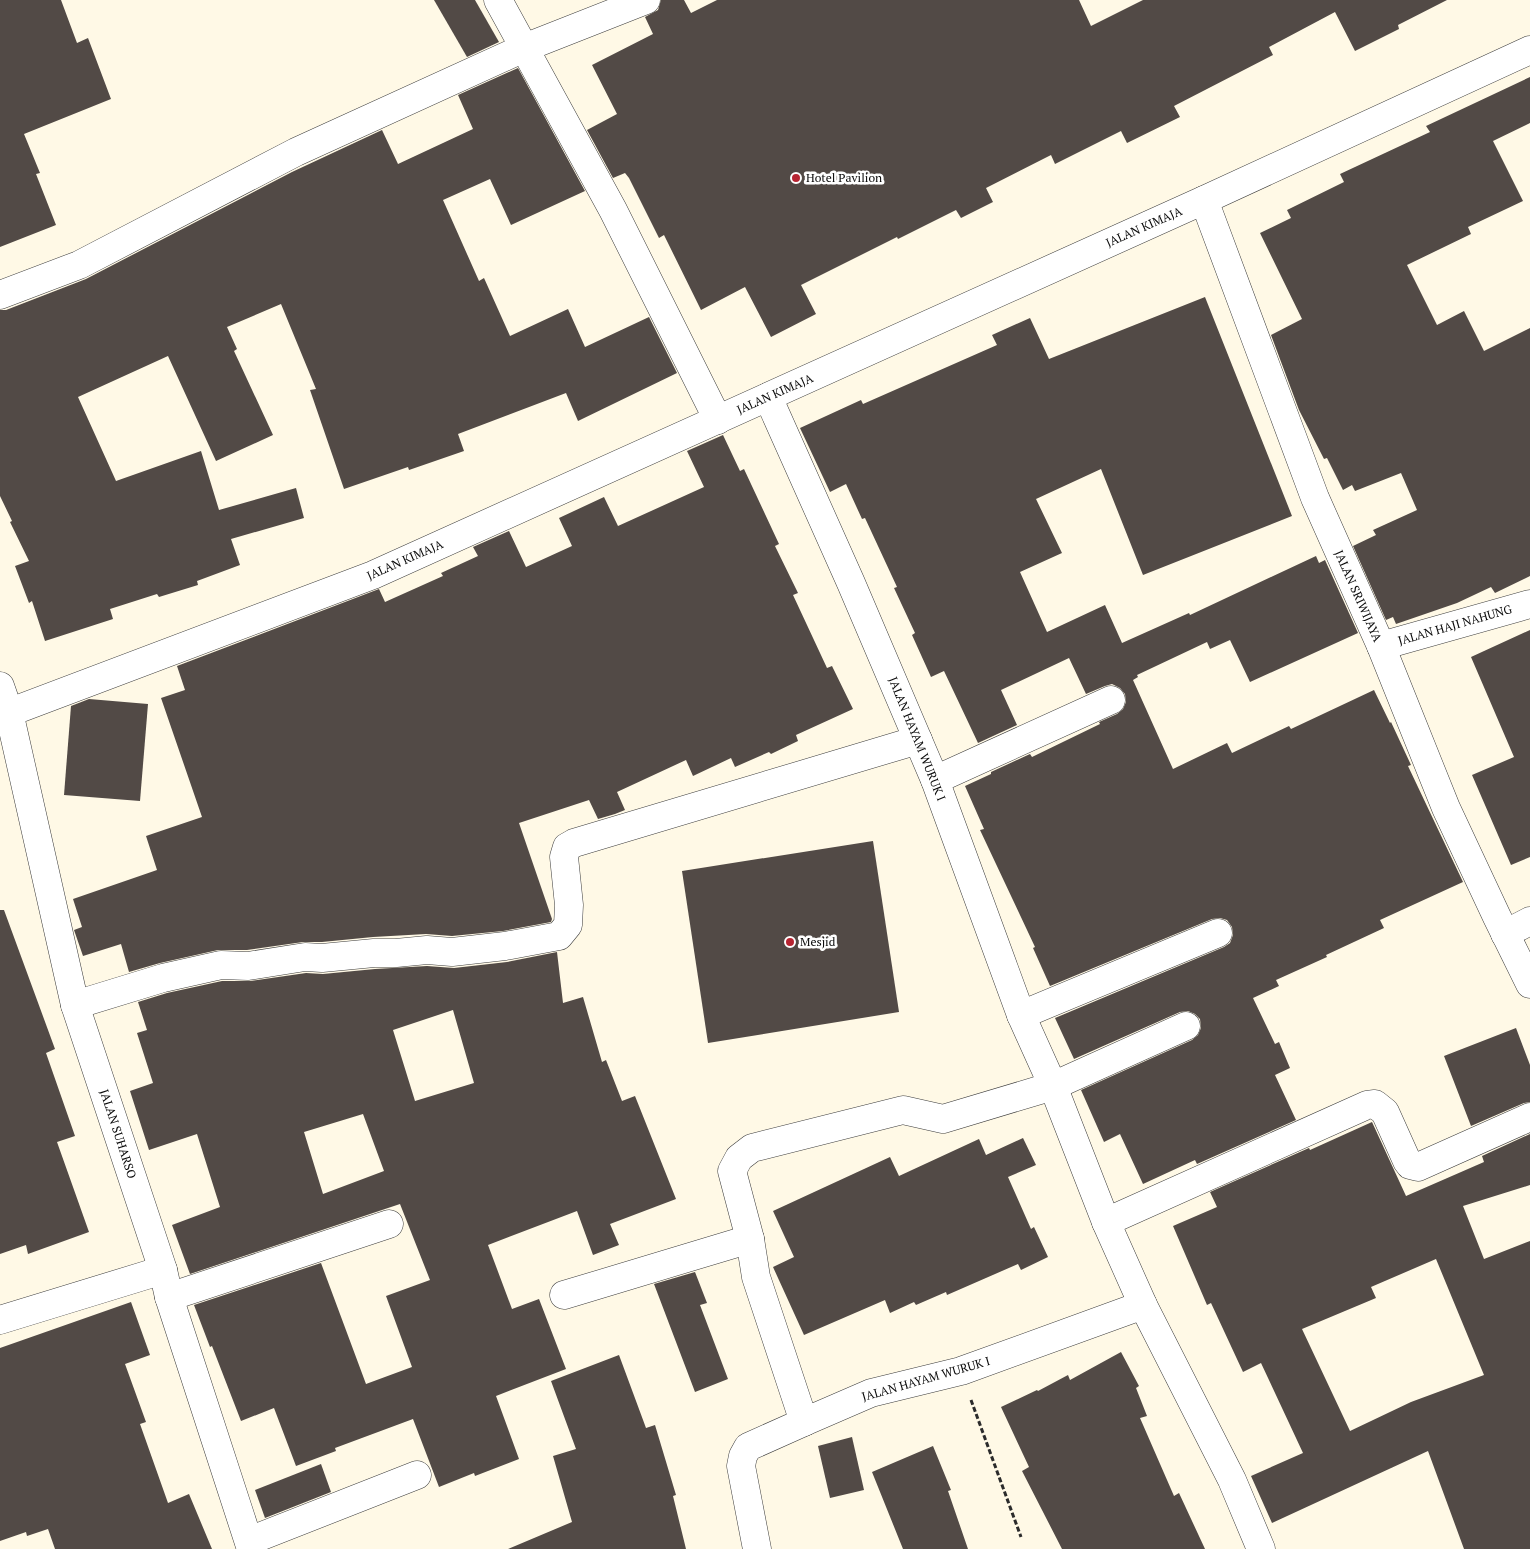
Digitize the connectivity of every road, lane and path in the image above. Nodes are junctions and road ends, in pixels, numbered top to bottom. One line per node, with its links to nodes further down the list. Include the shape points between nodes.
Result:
1 (498, 0): 3 (street)
2 (646, 0): 3 (street)
3 (524, 48): 6 (street, via 296,152 79,265); 8 (street, via 613,210)
4 (1530, 50): 5 (street, JALAN KIMAJA)
5 (1204, 200): 7 (street, JALAN KIMAJA); 10 (street, JALAN SRIWIJAYA, via 1315,498)
6 (0, 295)
7 (768, 397): 8 (street, JALAN KIMAJA); 14 (street, JALAN HAYAM WURUK I)
8 (718, 420): 13 (street, JALAN KIMAJA, via 373,575)
9 (1530, 604): 10 (street, JALAN HAJI NAHUNG)
10 (1381, 646): 18 (street, JALAN SRIWIJAYA, via 1446,808)
11 (0, 686): 13 (street, JALAN SUHARSO)
12 (1111, 700): 15 (street)
13 (4, 714): 20 (street, JALAN SUHARSO)
14 (918, 740): 15 (street, JALAN HAYAM WURUK I); 20 (street, via 574,843 567,847 564,857 568,926 559,936 452,952 374,952 304,957 248,966 221,965 163,978)
15 (935, 780): 21 (street, JALAN HAYAM WURUK I)
16 (1530, 921): 18 (street)
17 (1218, 933): 21 (street)
18 (1505, 934): 19 (street, JALAN SRIWIJAYA)
19 (1530, 984)
20 (75, 1005): 28 (street, JALAN SUHARSO)
21 (1021, 1015): 23 (street, JALAN HAYAM WURUK I)
22 (1186, 1026): 23 (street)
23 (1053, 1086): 25 (street, JALAN HAYAM WURUK I); 27 (street, via 942,1119 903,1110 752,1148 739,1158 732,1171)
24 (1530, 1117): 25 (street, via 1418,1167 1407,1161 1385,1112 1375,1104 1367,1105)
25 (1106, 1222): 31 (street, JALAN HAYAM WURUK I)
26 (389, 1224): 30 (street)
27 (750, 1239): 29 (street); 34 (street, via 756,1277)
28 (163, 1270): 30 (street, JALAN SUHARSO); 32 (street)
29 (564, 1295)
30 (169, 1297): 37 (street, JALAN SUHARSO)
31 (1143, 1305): 33 (street, JALAN HAYAM WURUK I); 39 (street, JALAN HAYAM WURUK I, via 1232,1480)
32 (0, 1320)
33 (960, 1371): 34 (street, JALAN HAYAM WURUK I, via 871,1393); 36 (path)
34 (804, 1422): 38 (street, JALAN HAYAM WURUK I, via 748,1447 742,1456 741,1466)
35 (418, 1475): 37 (street)
36 (1021, 1537)
37 (250, 1545)
38 (757, 1549)
39 (1261, 1549)

